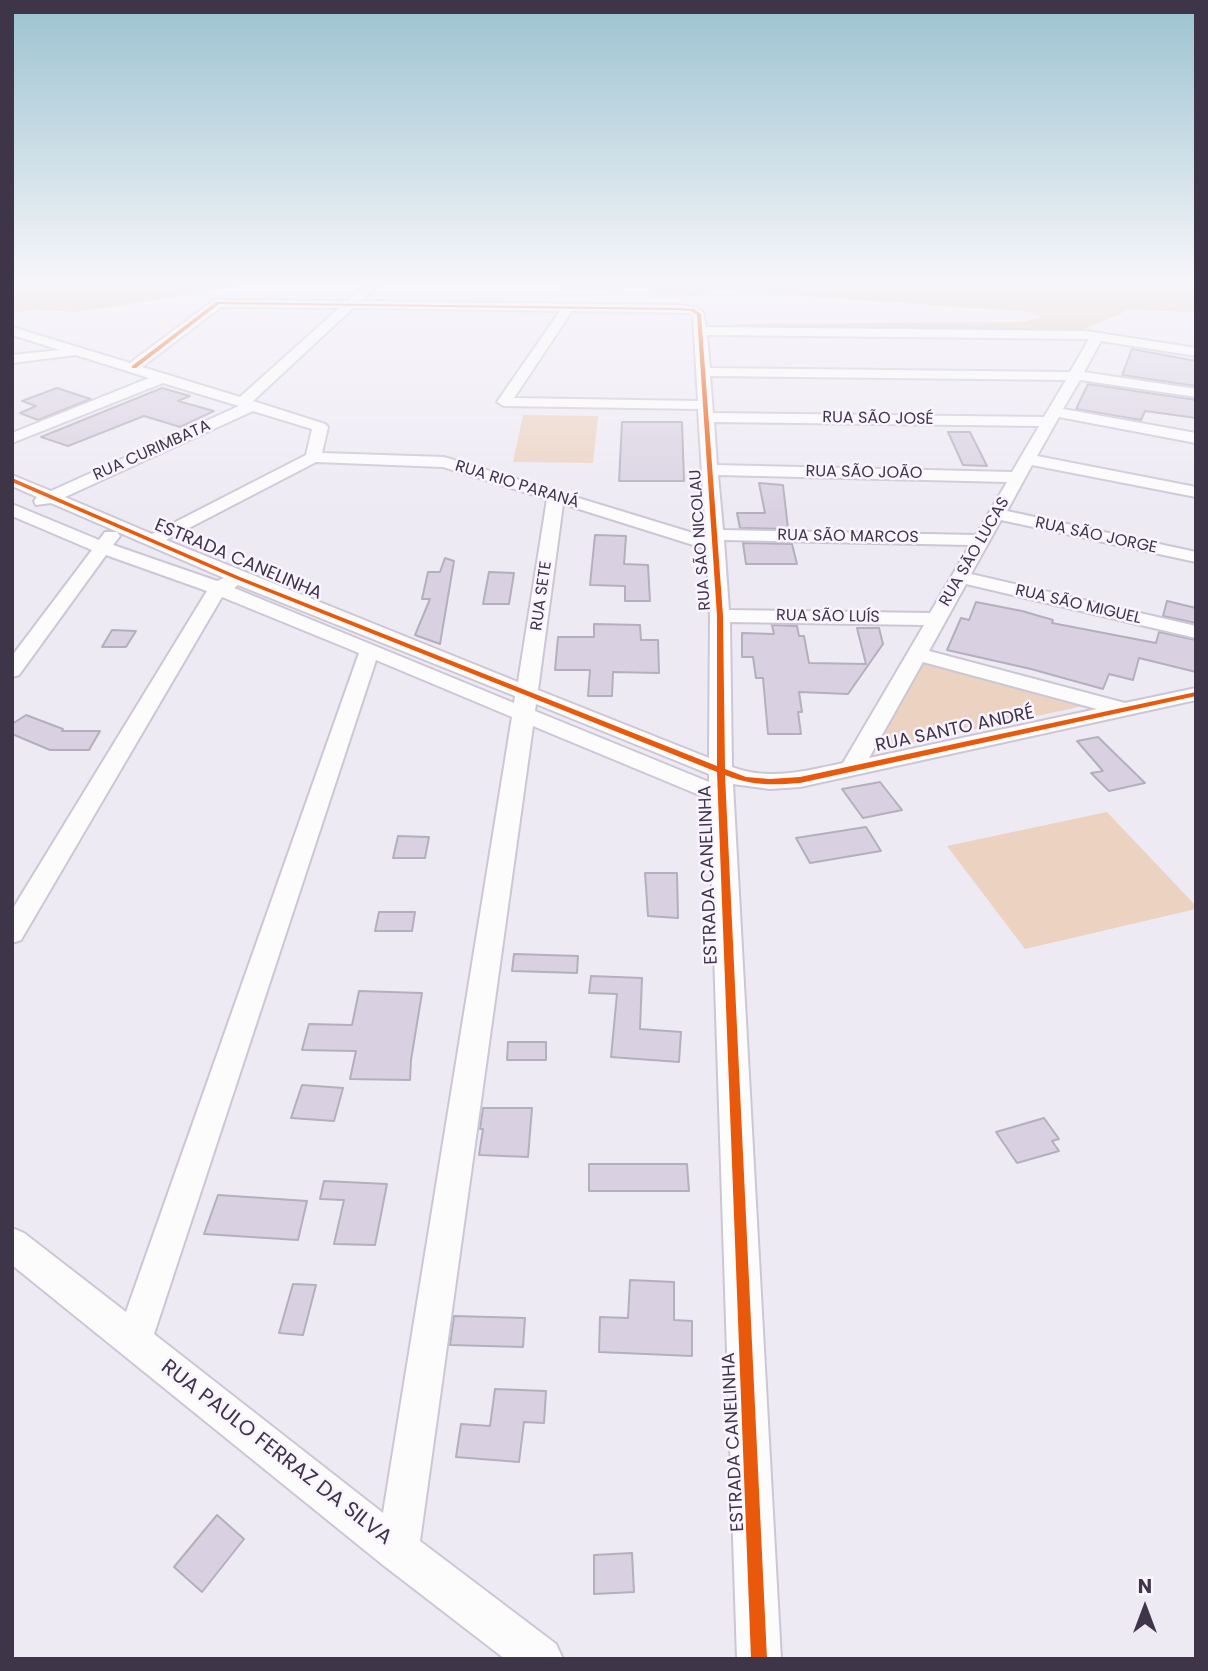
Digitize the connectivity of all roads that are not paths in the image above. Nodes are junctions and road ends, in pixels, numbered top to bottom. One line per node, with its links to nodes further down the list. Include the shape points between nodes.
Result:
1 (49, 359): 9 (street)
2 (107, 359): 8 (street)
3 (145, 359): 8 (street)
4 (295, 359): 14 (street, RUA CURIMBATA)
5 (533, 359): 15 (street, RUA SÃO JOSÉ, via 504,402)
6 (703, 359): 10 (street, RUA SÃO NICOLAU)
7 (1085, 359): 11 (street, RUA SÃO LUCAS)
8 (134, 367): 12 (street)
9 (12, 372)
10 (704, 372): 11 (street); 15 (street, RUA SÃO NICOLAU)
11 (1076, 375): 13 (street); 16 (street, RUA SÃO LUCAS)
12 (165, 377): 14 (street); 17 (street)
13 (1196, 393)
14 (249, 404): 19 (street, via 320,427); 25 (street, RUA CURIMBATA)
15 (707, 411): 16 (street, RUA SÃO JOSÉ); 21 (street, RUA SÃO NICOLAU)
16 (1051, 417): 18 (street, RUA SÃO JOSÉ); 20 (street, RUA SÃO LUCAS)
17 (12, 438)
18 (1196, 438)
19 (313, 457): 26 (street, RUA RIO PARANÁ, via 431,460); 32 (street)
20 (1027, 459): 22 (street, RUA SÃO LUCAS); 24 (street)
21 (710, 470): 22 (street, RUA SÃO JOÃO); 30 (street, RUA SÃO NICOLAU)
22 (1018, 477): 28 (street, RUA SÃO LUCAS)
23 (12, 480): 25 (street, ESTRADA CANELINHA)
24 (1196, 492)
25 (50, 497): 27 (street, RUA CURIMBATA); 29 (street, ESTRADA CANELINHA)
26 (556, 497): 30 (street, RUA RIO PARANÁ); 44 (street, RUA SETE)
27 (14, 512): 33 (street, ESTRADA CANELINHA)
28 (996, 514): 31 (street, RUA SÃO LUCAS); 34 (street, RUA SÃO JORGE)
29 (116, 526): 32 (street, ESTRADA CANELINHA); 33 (street)
30 (715, 540): 31 (street, RUA SÃO MARCOS); 37 (street, RUA SÃO NICOLAU)
31 (982, 540): 35 (street, RUA SÃO LUCAS)
32 (152, 541): 36 (street, ESTRADA CANELINHA)
33 (104, 548): 36 (street, ESTRADA CANELINHA); 42 (street)
34 (1196, 557)
35 (960, 577): 38 (street, RUA SÃO LUCAS); 39 (street, RUA SÃO MIGUEL)
36 (228, 583): 40 (street, ESTRADA CANELINHA); 44 (street, ESTRADA CANELINHA); 48 (street)
37 (720, 616): 38 (street, RUA SÃO LUÍS); 47 (street, RUA SÃO NICOLAU)
38 (936, 619): 41 (street, RUA SÃO LUCAS)
39 (1196, 632)
40 (369, 652): 44 (street, ESTRADA CANELINHA); 50 (street)
41 (916, 654): 45 (street); 46 (street, RUA SÃO LUCAS)
42 (12, 671)
43 (1196, 694): 45 (street, RUA SANTO ANDRÉ)
44 (525, 705): 47 (street, ESTRADA CANELINHA); 51 (street, RUA SETE)
45 (1124, 710): 46 (street, RUA SANTO ANDRÉ)
46 (852, 768): 47 (street, RUA SANTO ANDRÉ, via 800,780)
47 (721, 783): 53 (street, ESTRADA CANELINHA)
48 (12, 933)
49 (12, 1244): 50 (street, RUA PAULO FERRAZ DA SILVA)
50 (134, 1340): 51 (street, RUA PAULO FERRAZ DA SILVA)
51 (398, 1550): 52 (street, RUA PAULO FERRAZ DA SILVA)
52 (541, 1659)
53 (760, 1659)

